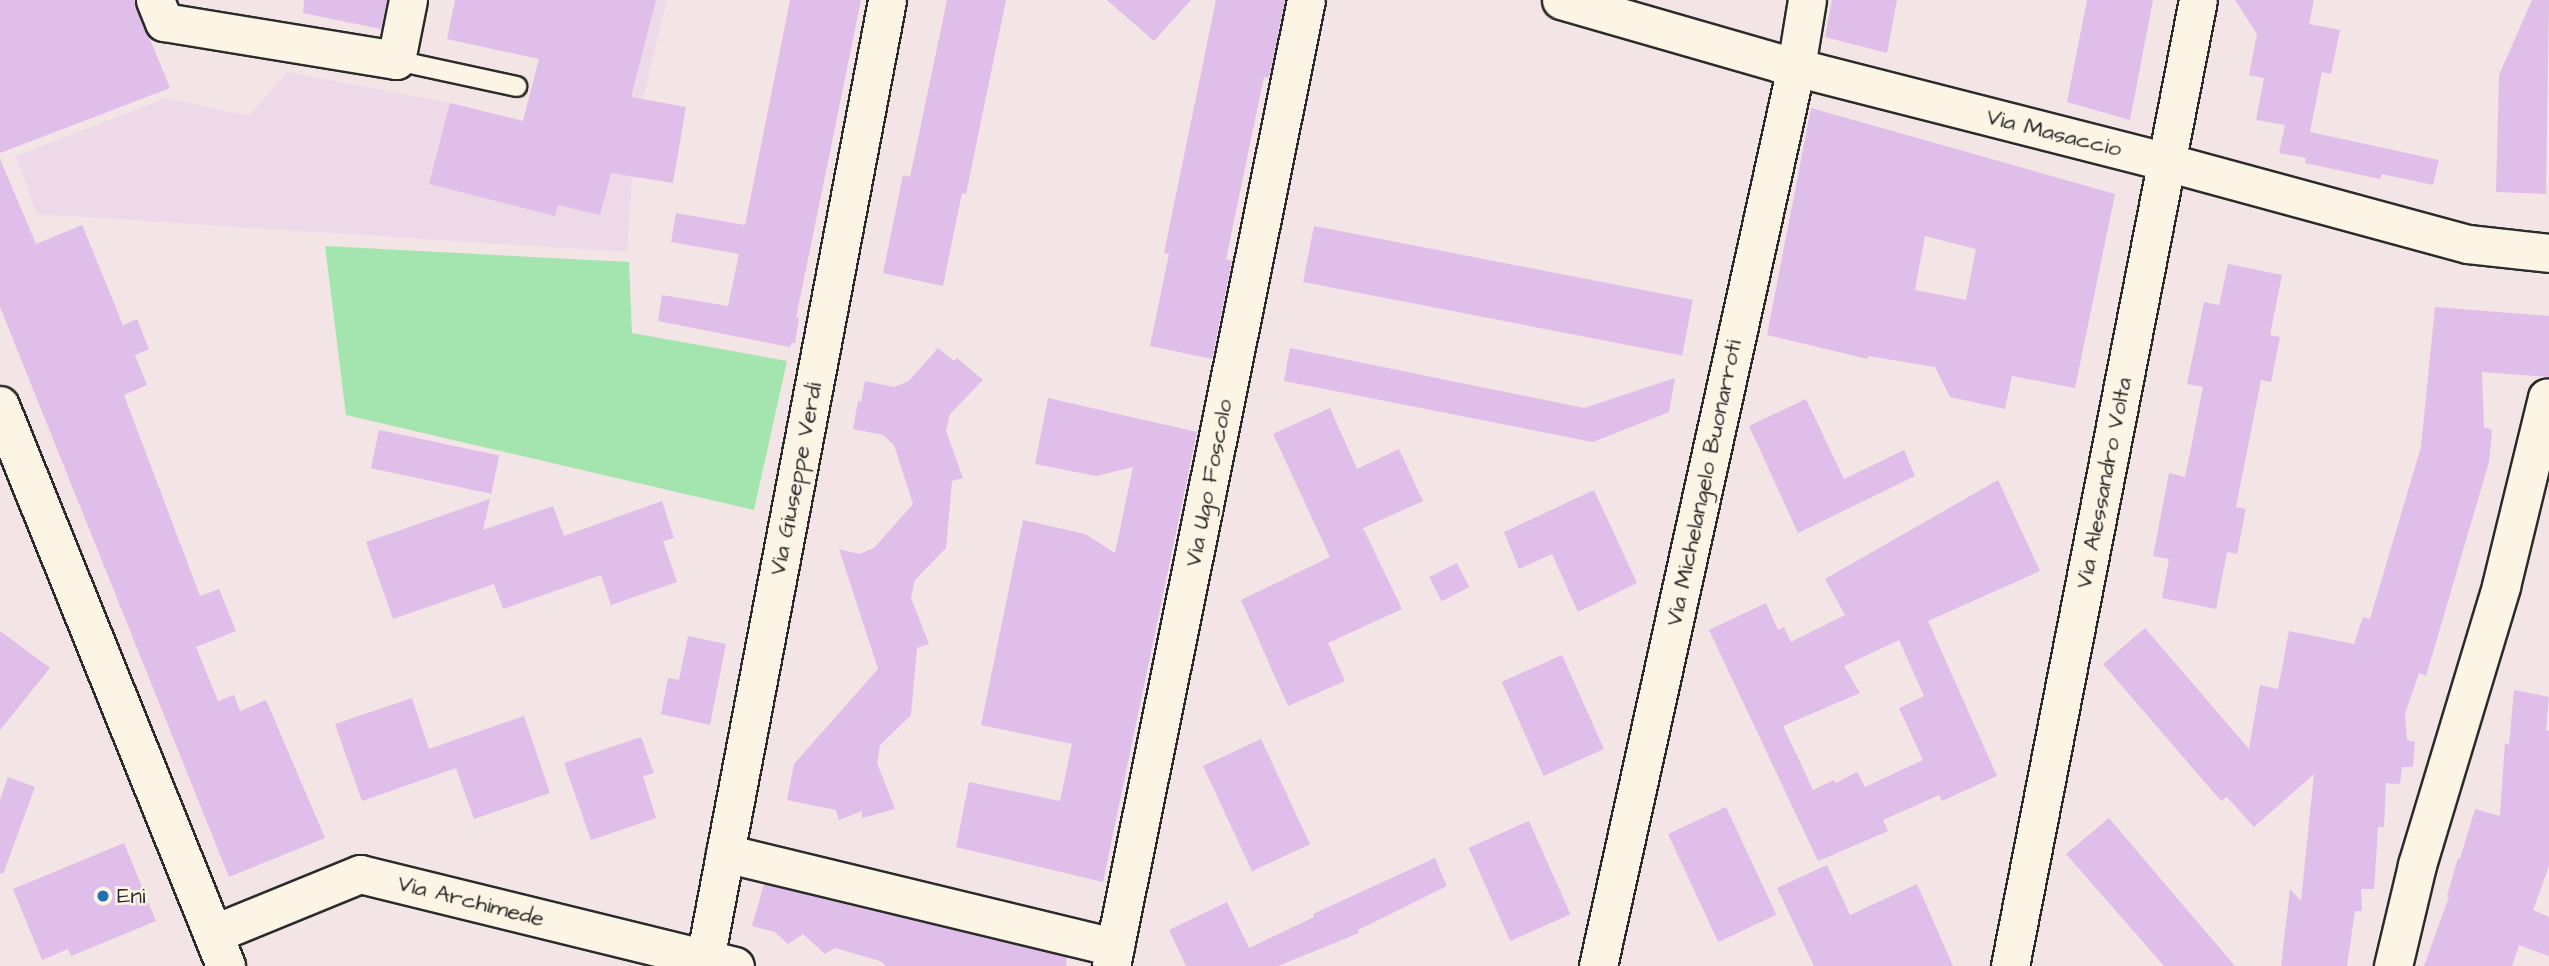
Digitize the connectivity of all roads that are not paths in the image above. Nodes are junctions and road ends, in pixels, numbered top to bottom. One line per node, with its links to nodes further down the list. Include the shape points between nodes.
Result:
1 (155, 0): 8 (street, via 164,22)
2 (408, 0): 8 (street)
3 (887, 0): 15 (street, Via Giuseppe Verdi)
4 (1306, 0): 17 (street, Via Ugo Foscolo)
5 (1561, 0): 9 (street, Via Masaccio)
6 (1807, 0): 9 (street, Via Michelangelo Buonarroti)
7 (2197, 0): 11 (street, Via Alessandro Volta)
8 (396, 60): 10 (lane)
9 (1796, 67): 11 (street, Via Masaccio); 19 (street, Via Michelangelo Buonarroti)
10 (516, 86)
11 (2166, 162): 12 (street, Via Masaccio, via 2468,244); 20 (street, Via Alessandro Volta)
12 (2549, 253)
13 (2549, 399): 21 (street, via 2501,586 2417,865)
14 (0, 406): 16 (main road)
15 (725, 853): 17 (street); 18 (street, Via Giuseppe Verdi)
16 (219, 950): 18 (street, Via Archimede, via 360,874)
17 (1113, 956)
18 (720, 962)
19 (1598, 966)
20 (2010, 966)
21 (2393, 966)

